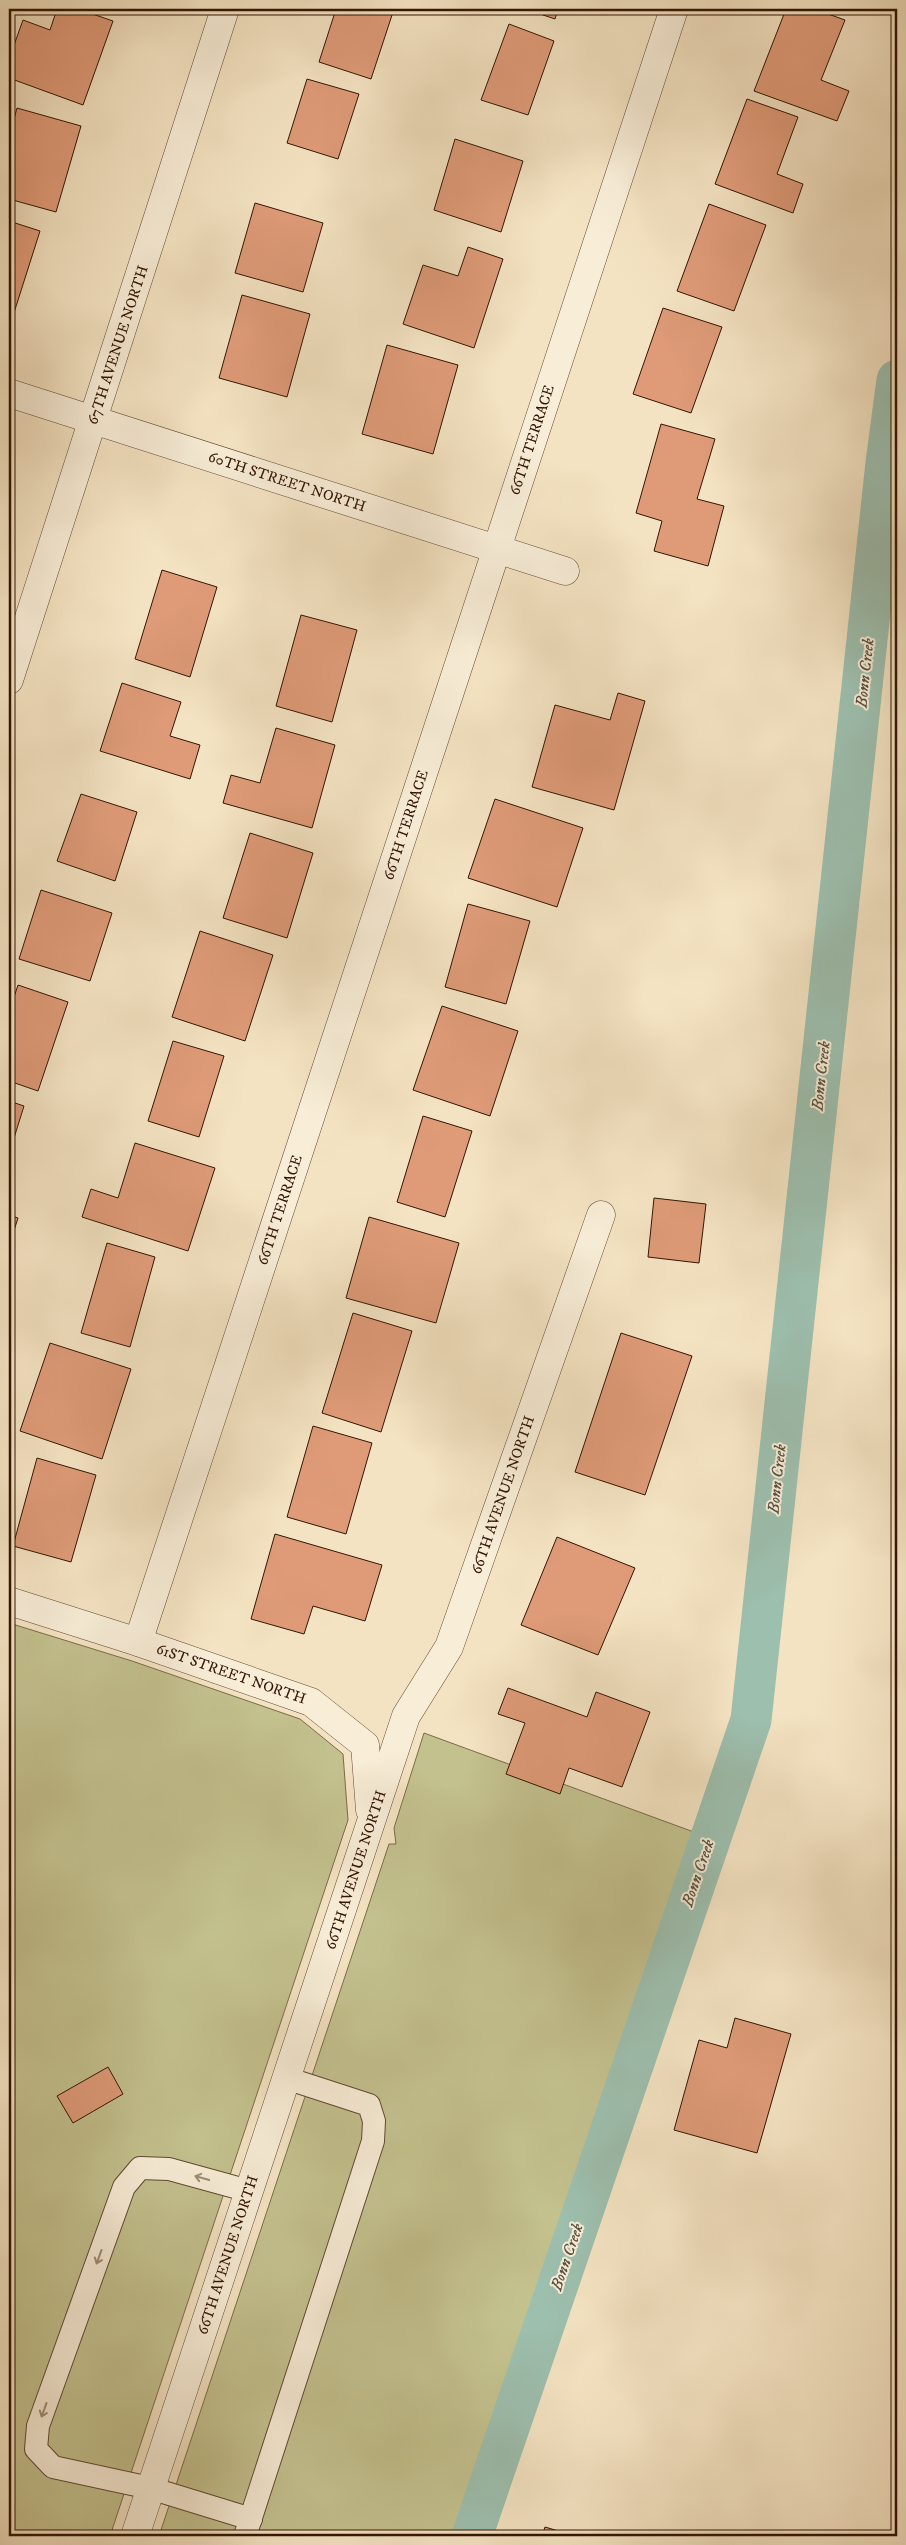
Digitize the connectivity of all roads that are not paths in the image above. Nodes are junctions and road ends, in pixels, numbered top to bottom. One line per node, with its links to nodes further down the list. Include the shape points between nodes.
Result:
1 (225, 9): 4 (street, 67TH AVENUE NORTH)
2 (674, 9): 5 (street, 66TH TERRACE)
3 (9, 393): 4 (street, 60TH STREET NORTH)
4 (94, 420): 5 (street, 60TH STREET NORTH); 7 (street, 67TH AVENUE NORTH)
5 (497, 550): 6 (street, 60TH STREET NORTH); 10 (street, 66TH TERRACE)
6 (565, 571)
7 (9, 680)
8 (601, 1215): 11 (street, 66TH AVENUE NORTH, via 450,1647 406,1716)
9 (9, 1601): 10 (street, 61ST STREET NORTH)
10 (138, 1642): 11 (street, 61ST STREET NORTH, via 311,1702 365,1745)
11 (371, 1824): 12 (street, 66TH AVENUE NORTH)
12 (286, 2078): 13 (street, 66TH AVENUE NORTH); 15 (lane, via 369,2106 374,2121 372,2141)
13 (249, 2191): 14 (street, 66TH AVENUE NORTH); 14 (lane, one-way to 14, via 169,2169 140,2168 124,2187 38,2426 36,2450 53,2467)
14 (150, 2488): 15 (lane); 16 (street, 66TH AVENUE NORTH)
15 (248, 2528)
16 (134, 2536)

